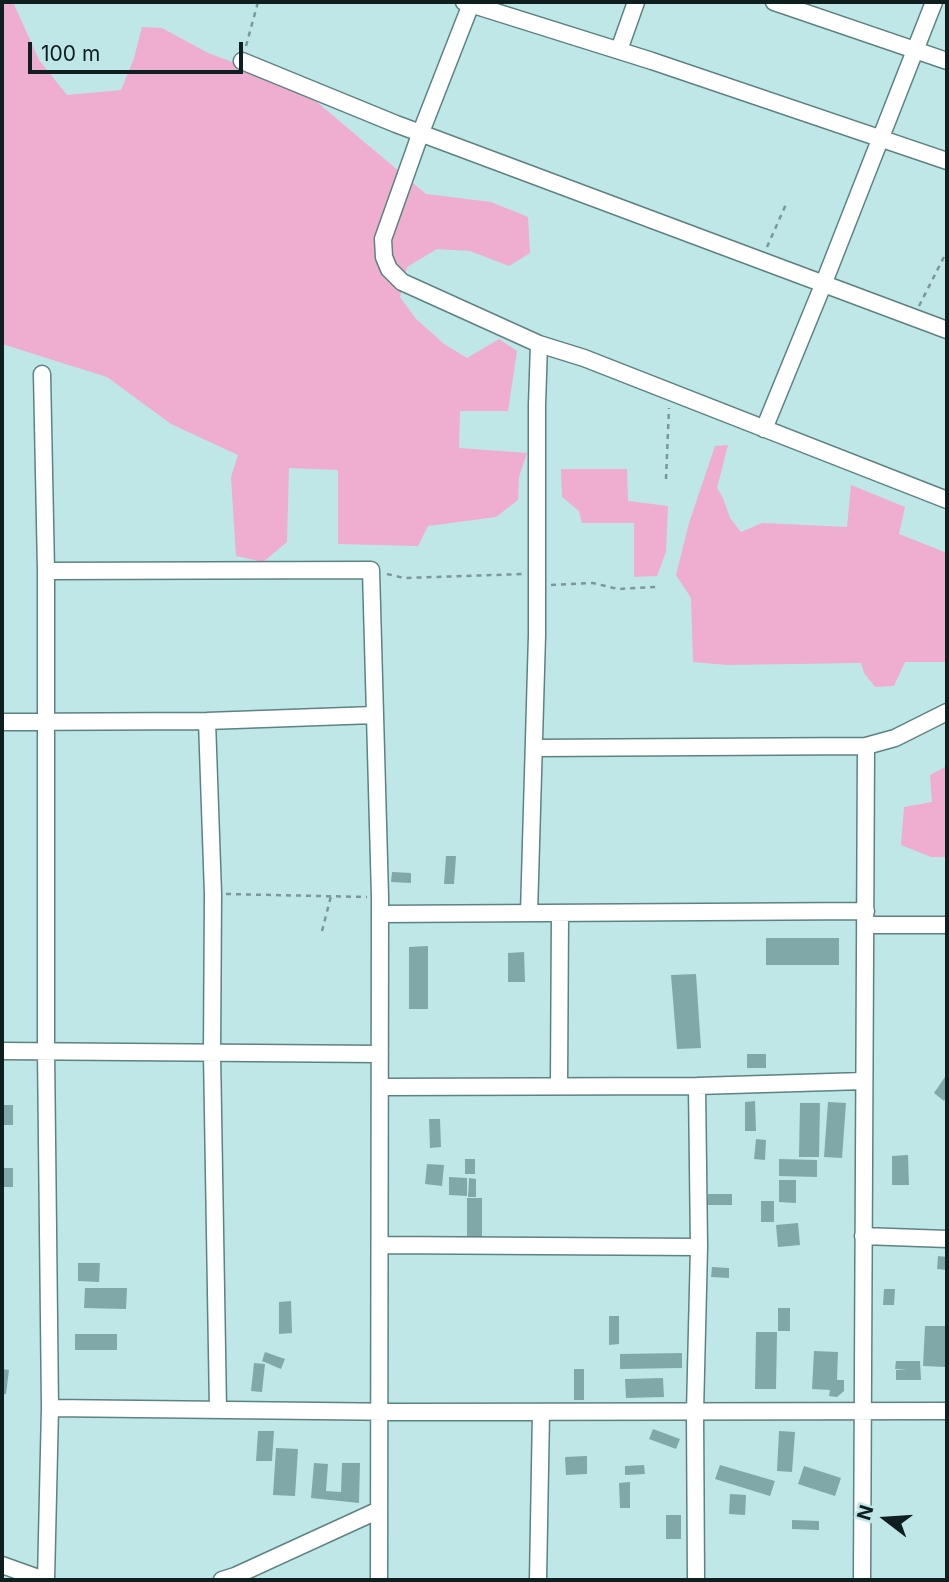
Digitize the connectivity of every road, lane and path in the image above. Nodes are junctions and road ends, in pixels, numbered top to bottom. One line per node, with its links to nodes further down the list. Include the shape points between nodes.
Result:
1 (258, 2): 8 (path)
2 (636, 2): 6 (street)
3 (774, 2): 7 (street)
4 (934, 2): 7 (street)
5 (468, 3): 6 (street); 10 (street)
6 (619, 50): 11 (street)
7 (916, 50): 9 (street); 11 (street)
8 (242, 61): 10 (street)
9 (947, 61)
10 (421, 132): 15 (street); 19 (street, via 383,239 389,269 402,282)
11 (880, 136): 12 (street); 16 (street)
12 (947, 161)
13 (787, 202): 15 (path)
14 (947, 251): 17 (path)
15 (761, 260): 16 (street)
16 (823, 285): 17 (street); 22 (street)
17 (912, 318): 18 (street)
18 (947, 330)
19 (539, 344): 21 (street); 27 (street)
20 (42, 374): 26 (street)
21 (669, 391): 22 (street); 23 (path)
22 (764, 429): 24 (street)
23 (666, 478)
24 (947, 500)
25 (370, 570): 26 (street); 27 (path, via 404,578); 30 (street)
26 (47, 571): 31 (street)
27 (537, 580): 28 (path, via 618,589); 35 (street)
28 (656, 587)
29 (947, 712): 34 (street)
30 (374, 715): 32 (street); 38 (street)
31 (46, 721): 32 (street); 33 (street); 46 (street)
32 (207, 721): 36 (street)
33 (2, 722)
34 (866, 747): 35 (street); 42 (street)
35 (535, 748): 39 (street)
36 (213, 894): 37 (path); 47 (street)
37 (331, 896): 38 (path); 44 (path)
38 (380, 897): 41 (street)
39 (529, 913): 40 (street); 41 (street)
40 (560, 913): 42 (street); 50 (street)
41 (380, 914): 48 (street)
42 (866, 918): 43 (street); 49 (street)
43 (947, 925)
44 (322, 931)
45 (2, 1051): 46 (street)
46 (46, 1051): 47 (street); 57 (street)
47 (212, 1053): 48 (street); 58 (street)
48 (380, 1054): 52 (street)
49 (864, 1081): 51 (street); 53 (street)
50 (559, 1085): 51 (street); 52 (street)
51 (697, 1086): 56 (street)
52 (381, 1087): 55 (street)
53 (863, 1237): 54 (street); 59 (street)
54 (947, 1239)
55 (381, 1245): 56 (street); 60 (street)
56 (699, 1247): 63 (street)
57 (50, 1408): 58 (street); 66 (street)
58 (218, 1410): 60 (street)
59 (863, 1410): 61 (street); 63 (street); 71 (street)
60 (381, 1411): 62 (street); 64 (street)
61 (947, 1411)
62 (541, 1412): 63 (street); 69 (street)
63 (695, 1412): 70 (street)
64 (379, 1510): 67 (street); 68 (street)
65 (2, 1565): 66 (street)
66 (45, 1580)
67 (222, 1580)
68 (379, 1580)
69 (538, 1580)
70 (696, 1580)
71 (862, 1580)

